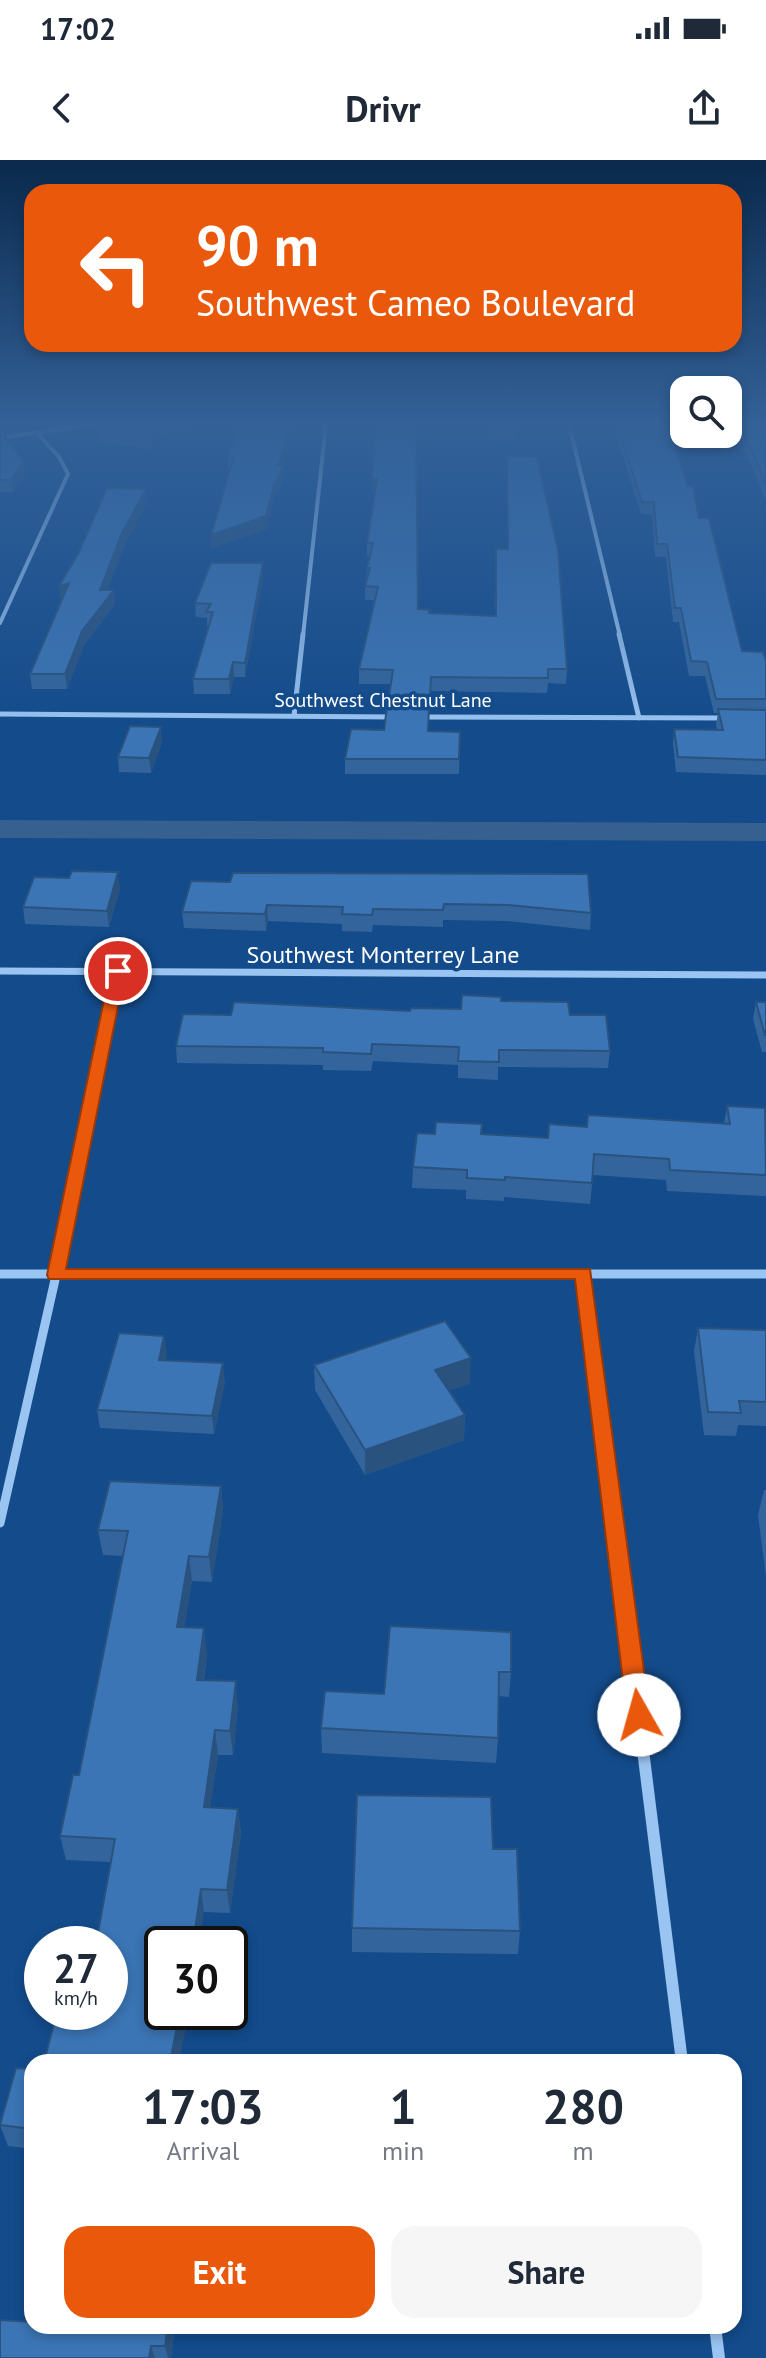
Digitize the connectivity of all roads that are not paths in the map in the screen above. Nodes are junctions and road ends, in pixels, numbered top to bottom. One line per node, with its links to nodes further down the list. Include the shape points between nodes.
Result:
1 (44, 527): 4 (street)
2 (315, 527): 6 (street)
3 (593, 527): 9 (street)
4 (0, 623)
5 (0, 714): 6 (street, Southwest Chestnut Lane)
6 (294, 716): 7 (street, Southwest Chestnut Lane)
7 (404, 717)
8 (419, 717): 9 (street, Southwest Chestnut Lane)
9 (639, 718): 10 (street, Southwest Chestnut Lane)
10 (734, 719)
11 (0, 971): 12 (street, Southwest Monterrey Lane)
12 (118, 971): 13 (street, Southwest Monterrey Lane); 17 (street)
13 (766, 975)
14 (583, 1273): 16 (street); 17 (street); 19 (street)
15 (0, 1274): 17 (street)
16 (766, 1274)
17 (56, 1275): 18 (street)
18 (0, 1523)
19 (681, 2054)
20 (716, 2334): 21 (street)
21 (719, 2358)

